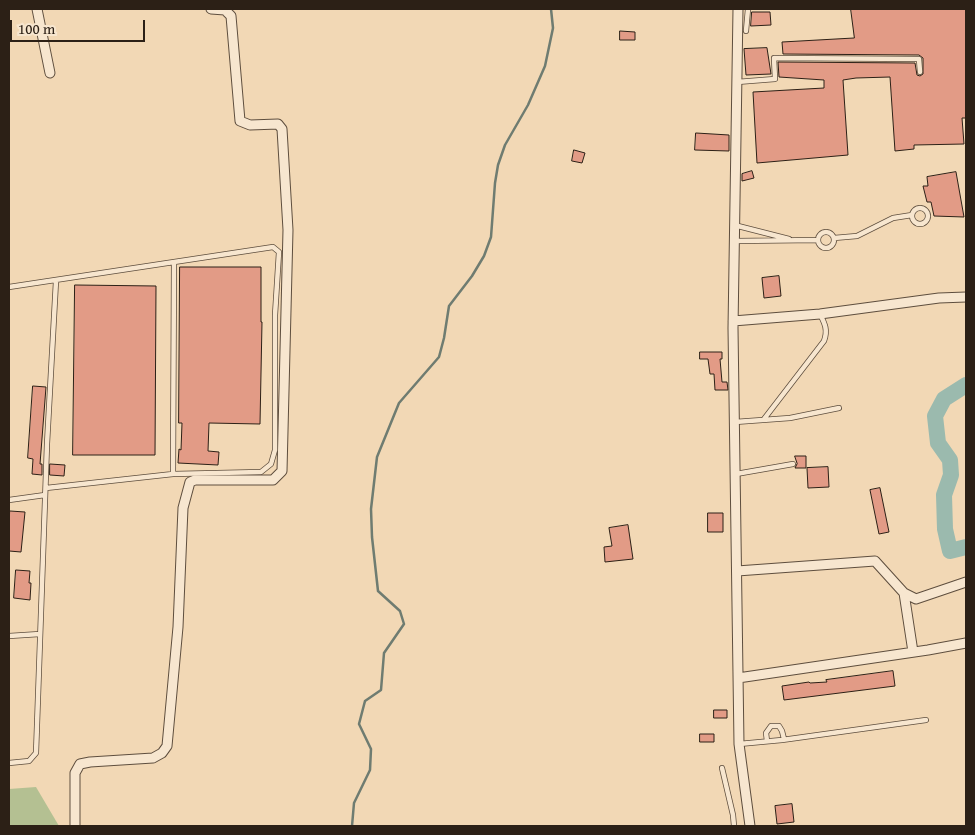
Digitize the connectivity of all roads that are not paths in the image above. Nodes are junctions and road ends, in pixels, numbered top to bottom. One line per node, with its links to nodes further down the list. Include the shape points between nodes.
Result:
1 (37, 9): 6 (street)
2 (211, 9): 44 (street, via 226,10 231,16 240,121 250,125 278,124 282,129 288,230 282,471 273,480 190,482 183,508 178,627 167,746 153,758 80,764 75,773)
3 (738, 9): 8 (street)
4 (748, 9): 5 (lane)
5 (746, 31)
6 (50, 72)
7 (920, 72): 8 (lane, via 919,59 774,58 775,80)
8 (737, 82): 10 (street)
9 (912, 215): 11 (lane, via 893,218 857,236)
10 (734, 225): 12 (lane); 14 (street)
11 (834, 238): 13 (lane, via 825,232); 13 (lane, via 828,248 821,246)
12 (795, 240): 13 (lane); 14 (lane)
13 (818, 240)
14 (734, 241): 20 (street)
15 (174, 262): 16 (lane); 25 (lane); 25 (lane, via 273,246 279,252 275,316 275,450 271,464 262,472)
16 (56, 280): 17 (lane); 27 (lane)
17 (9, 287)
18 (966, 298): 19 (street, via 939,298)
19 (820, 314): 20 (street); 22 (lane, via 827,332 824,341)
20 (733, 321): 23 (street)
21 (839, 408): 22 (lane)
22 (764, 420): 23 (lane)
23 (735, 422): 26 (street)
24 (793, 464): 26 (lane)
25 (173, 474): 27 (lane)
26 (736, 474): 30 (street)
27 (46, 488): 28 (lane)
28 (45, 495): 29 (lane); 33 (lane)
29 (9, 500)
30 (737, 571): 32 (street, via 875,561); 37 (street)
31 (966, 582): 32 (street, via 916,599)
32 (904, 593): 36 (street)
33 (40, 634): 34 (lane); 42 (lane, via 36,752 29,761)
34 (9, 636)
35 (966, 643): 36 (street)
36 (914, 652): 37 (street)
37 (738, 678): 41 (street)
38 (926, 720): 39 (lane)
39 (784, 739): 40 (lane); 40 (lane, via 778,726 770,726 766,733)
40 (767, 741): 41 (lane)
41 (739, 744): 46 (street)
42 (9, 763)
43 (722, 768): 45 (lane)
44 (75, 826)
45 (734, 826)
46 (750, 826)

